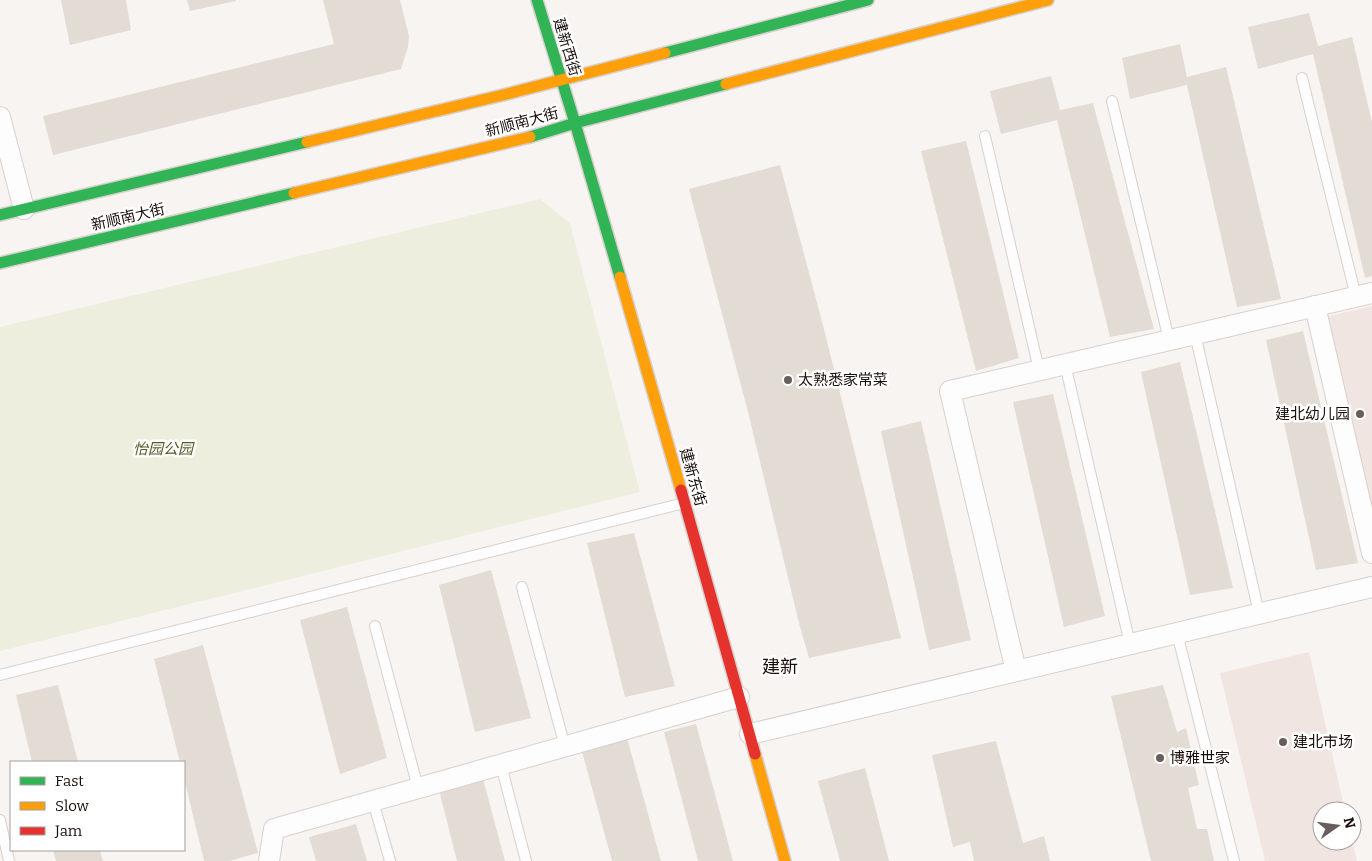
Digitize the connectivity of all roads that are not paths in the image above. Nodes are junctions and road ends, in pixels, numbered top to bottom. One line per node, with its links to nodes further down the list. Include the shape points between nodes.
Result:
1 (537, 0): 5 (main road, 建新西街)
2 (868, 0): 5 (main road, 新顺南大街)
3 (1048, 0): 9 (main road, 新顺南大街)
4 (1302, 78): 14 (lane)
5 (561, 80): 7 (main road, 建新西街); 11 (main road, 新顺南大街)
6 (1112, 101): 17 (lane)
7 (568, 102): 9 (main road, 建新东街)
8 (0, 117): 11 (street)
9 (575, 123): 13 (main road, 新顺南大街, via 518,140); 20 (main road, 建新东街)
10 (985, 136): 19 (lane)
11 (24, 209): 12 (main road, 新顺南大街)
12 (0, 214)
13 (0, 263)
14 (1364, 295): 15 (street)
15 (1315, 306): 16 (street); 21 (street)
16 (1194, 334): 17 (street); 24 (lane)
17 (1169, 340): 18 (street)
18 (1065, 364): 19 (street); 27 (lane)
19 (1039, 370): 28 (street, via 950,391)
20 (685, 503): 29 (lane); 30 (main road, 建新东街)
21 (1372, 554)
22 (522, 587): 32 (lane)
23 (1372, 587): 24 (street)
24 (1259, 613): 26 (street)
25 (375, 626): 34 (lane)
26 (1177, 633): 27 (street); 42 (lane)
27 (1130, 644): 28 (street)
28 (1016, 671): 31 (street)
29 (0, 675)
30 (739, 697): 31 (main road, 建新东街); 32 (street)
31 (750, 734): 41 (main road, 建新东街)
32 (564, 747): 33 (street)
33 (502, 765): 34 (street); 40 (lane)
34 (418, 788): 35 (street)
35 (373, 801): 38 (street, via 274,829); 39 (lane)
36 (0, 820): 37 (lane)
37 (8, 861)
38 (269, 861)
39 (390, 861)
40 (526, 861)
41 (785, 861)
42 (1234, 861)

